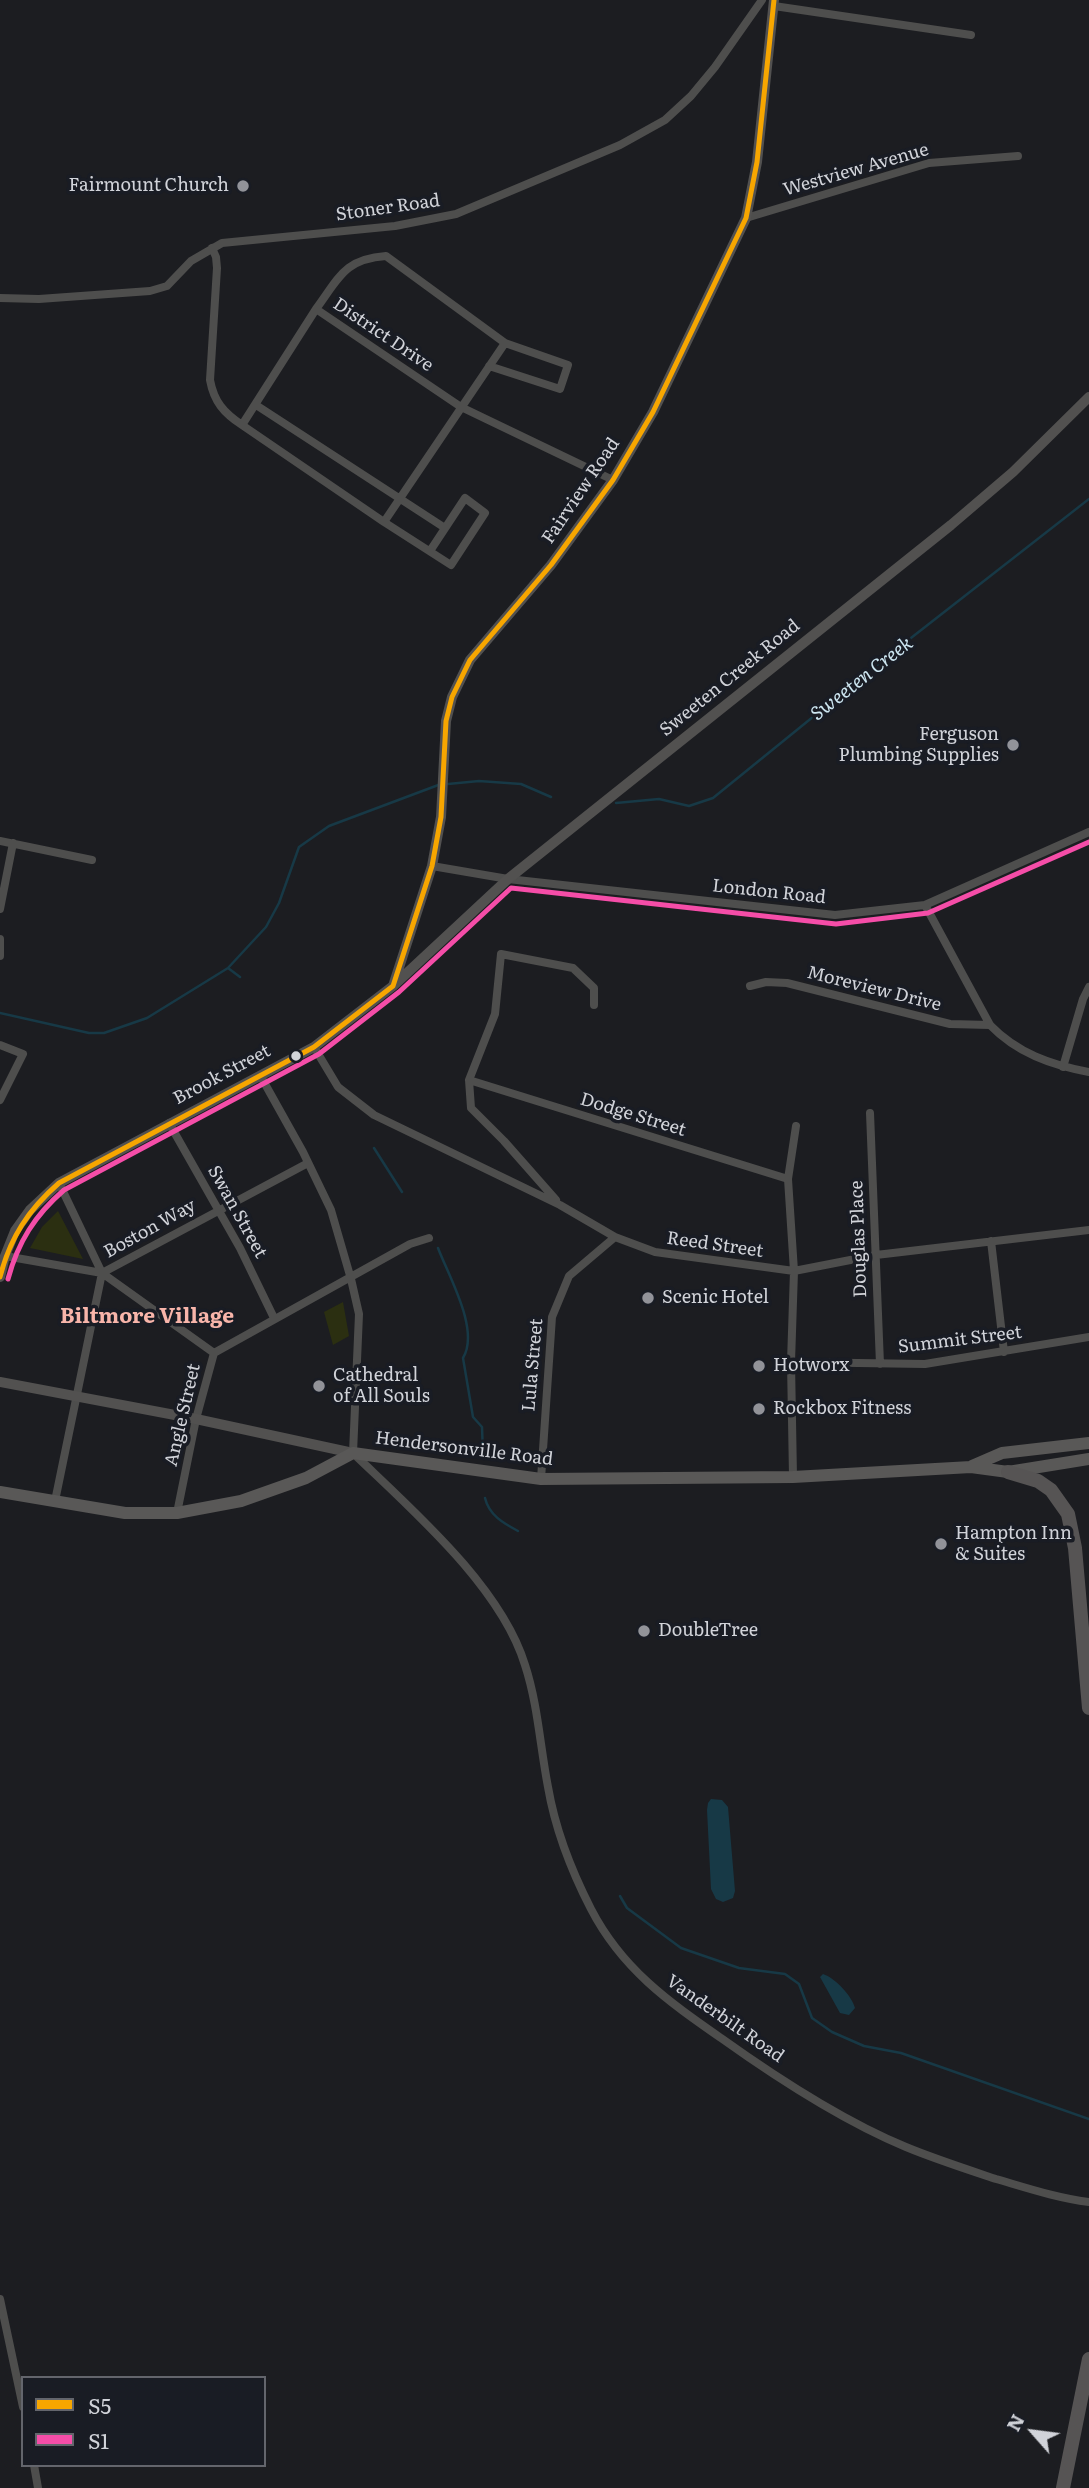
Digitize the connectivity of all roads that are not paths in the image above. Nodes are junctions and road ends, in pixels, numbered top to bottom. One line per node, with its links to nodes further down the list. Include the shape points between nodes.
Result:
1 (762, 0): 6 (street, Stoner Road, via 691,96 664,120 620,145 456,214 395,226 229,242)
2 (774, 3): 3 (street); 5 (main road, Fairview Road, via 757,162)
3 (971, 35)
4 (1017, 156): 5 (street, Westview Avenue, via 929,163)
5 (746, 218): 15 (main road, Fairview Road, via 653,412)
6 (212, 248): 7 (street, Stoner Road, via 184,267 167,286 155,290); 14 (street, via 217,268 210,380 220,408)
7 (0, 298)
8 (316, 309): 9 (street, via 346,267 386,256); 12 (street, District Drive); 13 (street, District Drive)
9 (505, 343): 10 (street); 10 (street, via 568,365 560,389)
10 (489, 366): 13 (street)
11 (1089, 397): 25 (main road, Sweeten Creek Road, via 951,525)
12 (256, 405): 14 (street, District Drive); 16 (street)
13 (461, 407): 15 (street, District Drive); 16 (street)
14 (242, 425): 17 (street)
15 (613, 480): 24 (main road, Fairview Road, via 551,565 470,660 452,696)
16 (399, 499): 17 (street); 18 (street)
17 (384, 522): 19 (street)
18 (445, 528): 19 (street); 19 (street, via 465,498 485,513 451,565)
19 (429, 551)
20 (1089, 832): 26 (street, London Road)
21 (0, 841): 22 (street)
22 (13, 844): 23 (street); 27 (street)
23 (92, 860)
24 (432, 866): 25 (street, London Road); 30 (main road, Fairview Road)
25 (508, 879): 26 (street, London Road, via 835,915); 30 (main road, Sweeten Creek Road)
26 (925, 905): 34 (street)
27 (0, 909)
28 (0, 939): 29 (street)
29 (0, 956)
30 (393, 986): 36 (main road, Brook Street)
31 (750, 986): 34 (street, Moreview Drive, via 787,983 950,1024)
32 (1089, 986): 37 (street)
33 (594, 1005): 40 (street, via 594,988 573,968 501,954 495,1014)
34 (990, 1025): 37 (street, via 1025,1053)
35 (0, 1045): 41 (street, via 23,1054)
36 (314, 1048): 39 (main road, Brook Street); 48 (street, Reed Street, via 338,1087 374,1115)
37 (1063, 1067): 38 (street)
38 (1089, 1072)
39 (260, 1074): 43 (main road, Brook Street); 45 (street)
40 (469, 1080): 46 (street, Dodge Street); 48 (street, via 471,1108)
41 (0, 1100)
42 (870, 1114): 54 (street, Douglas Place)
43 (169, 1123): 47 (main road, Brook Street); 49 (street, Swan Street)
44 (796, 1126): 46 (street)
45 (308, 1163): 49 (street, Boston Way); 59 (street, via 331,1210)
46 (788, 1179): 56 (street)
47 (60, 1182): 55 (main road, Brook Street, via 30,1210); 57 (street)
48 (560, 1205): 51 (street, Reed Street)
49 (218, 1210): 57 (street, Boston Way); 60 (street, Swan Street)
50 (1089, 1230): 53 (street, Reed Street)
51 (615, 1237): 56 (street, Reed Street, via 654,1252); 75 (street, Lula Street, via 569,1276 552,1317)
52 (429, 1238): 59 (street, Angle Street, via 410,1244)
53 (991, 1241): 54 (street, Reed Street); 62 (street)
54 (876, 1255): 56 (street, Reed Street); 65 (street, Douglas Place)
55 (5, 1256): 57 (street); 58 (main road, Brook Street)
56 (794, 1271): 64 (street)
57 (102, 1273): 63 (street); 67 (street, Boston Way)
58 (0, 1277)
59 (351, 1279): 60 (street, Angle Street); 70 (street, via 359,1314)
60 (274, 1318): 63 (street, Angle Street)
61 (1089, 1337): 62 (street, Summit Street)
62 (1004, 1352): 65 (street, Summit Street, via 925,1364)
63 (214, 1353): 68 (street, Angle Street)
64 (791, 1362): 65 (street, Summit Street); 74 (street)
65 (880, 1364)
66 (0, 1382): 67 (main road, Hendersonville Road)
67 (75, 1396): 68 (main road, Hendersonville Road); 77 (street, Boston Way)
68 (196, 1419): 70 (main road, Hendersonville Road); 78 (street, Angle Street)
69 (1089, 1443): 72 (main road, Hendersonville Road, via 1002,1454)
70 (352, 1453): 75 (main road, Hendersonville Road); 78 (main road, via 269,1493); 80 (street, Vanderbilt Road, via 430,1527 506,1623 525,1663 552,1809 571,1863 603,1931 635,1970 659,1994 751,2059 904,2146 1037,2192)
71 (1089, 1460): 73 (main road, Hendersonville Road)
72 (971, 1467): 73 (main road, Hendersonville Road); 74 (main road, Hendersonville Road)
73 (1008, 1472): 79 (highway, via 1038,1481 1068,1514)
74 (793, 1477): 75 (main road, Hendersonville Road)
75 (541, 1479)
76 (1, 1493): 77 (main road)
77 (55, 1501): 78 (main road, via 125,1513)
78 (177, 1513)
79 (1089, 1708)
80 (1089, 2202)
81 (0, 2299): 83 (street)
82 (1089, 2359): 86 (highway)
83 (21, 2398)
84 (34, 2467): 85 (street)
85 (38, 2488)
86 (1063, 2488)

